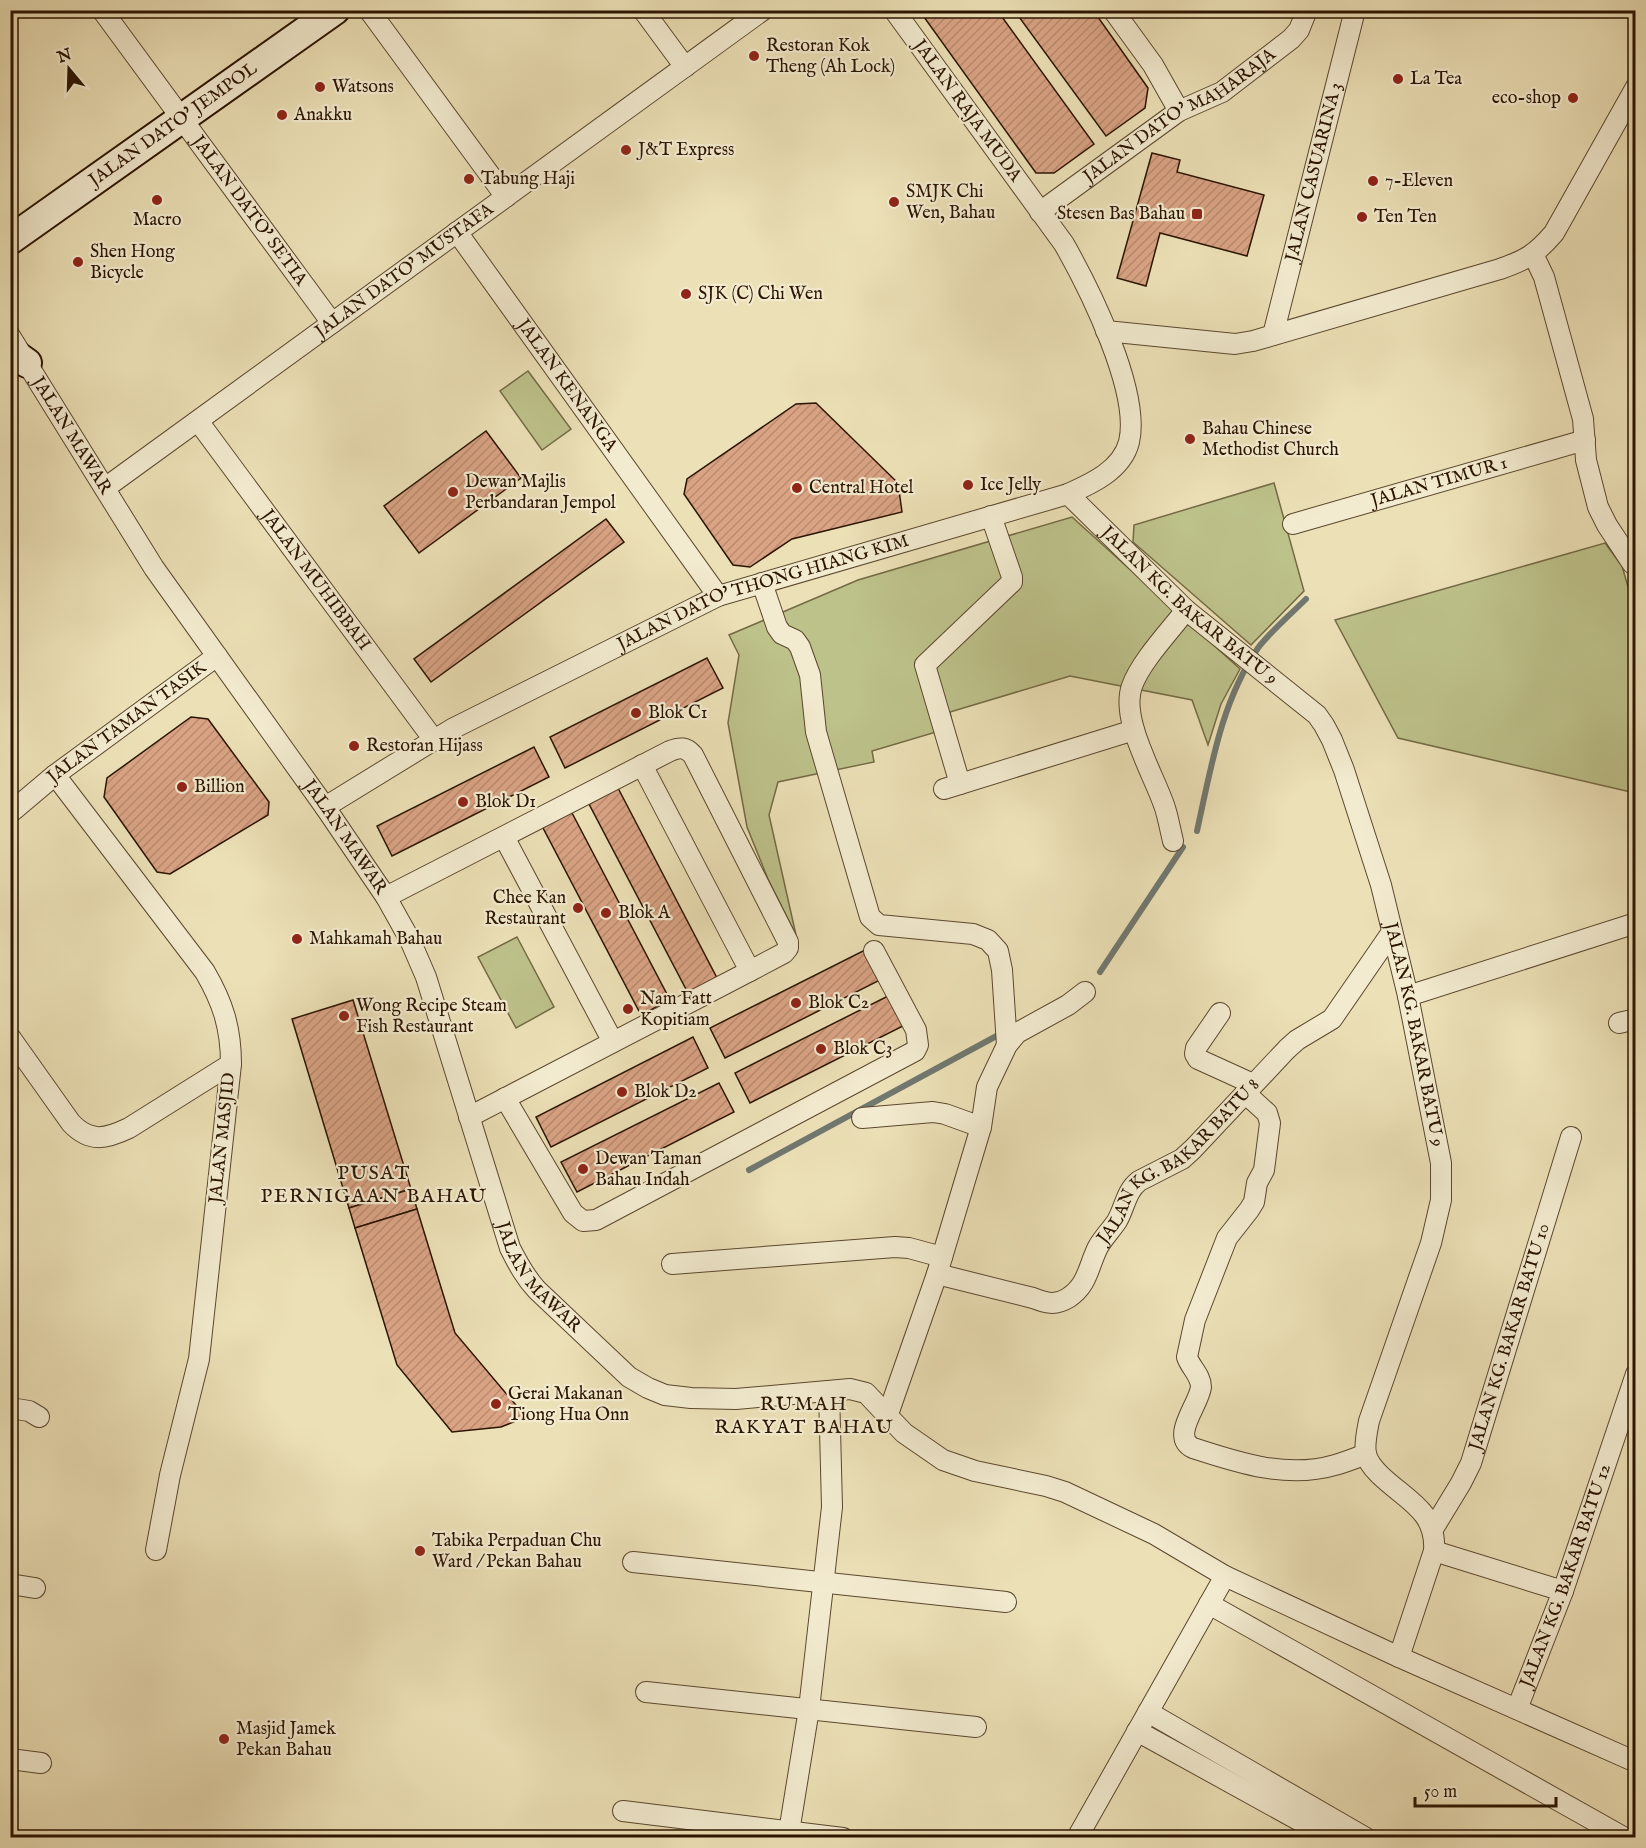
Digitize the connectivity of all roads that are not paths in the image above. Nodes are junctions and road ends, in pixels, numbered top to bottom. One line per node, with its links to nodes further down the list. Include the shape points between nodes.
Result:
1 (102, 10): 13 (street, JALAN DATO' SETIA)
2 (335, 10): 13 (main road, JALAN DATO' JEMPOL)
3 (369, 10): 14 (street)
4 (643, 10): 10 (street)
5 (763, 10): 10 (street, JALAN DATO' MUSTAFA)
6 (894, 10): 15 (street, JALAN RAJA MUDA)
7 (1113, 10): 12 (street, via 1153,65)
8 (1307, 10): 12 (street, JALAN DATO' MAHARAJA, via 1291,39 1222,92)
9 (1355, 10): 21 (street, JALAN CASUARINA 3)
10 (685, 67): 14 (street, JALAN DATO' MUSTAFA)
11 (1635, 87): 18 (street, via 1554,233)
12 (1179, 111): 15 (street, JALAN DATO' MAHARAJA)
13 (182, 119): 17 (main road, JALAN DATO' JEMPOL); 19 (street, JALAN DATO' SETIA)
14 (506, 197): 16 (street, JALAN DATO' MUSTAFA)
15 (1040, 212): 20 (street, JALAN RAJA MUDA, via 1081,274)
16 (457, 232): 19 (street, JALAN DATO' MUSTAFA); 33 (street, JALAN KENANGA)
17 (10, 240)
18 (1533, 254): 21 (street, via 1500,269); 25 (street, via 1544,277 1583,419)
19 (333, 323): 24 (street, JALAN DATO' MUSTAFA)
20 (1106, 331): 21 (street, via 1235,344); 26 (street, JALAN RAJA MUDA, via 1125,390 1130,425 1129,443)
21 (1273, 335)
22 (10, 336): 23 (street, JALAN MAWAR)
23 (19, 357): 27 (street, JALAN MAWAR)
24 (198, 421): 27 (street, JALAN DATO' MUSTAFA); 37 (street, JALAN MUHIBBAH)
25 (1585, 440): 30 (street, JALAN TIMUR 1); 31 (street, via 1588,474 1598,507)
26 (1106, 474): 28 (street, JALAN DATO' THONG HIANG KIM)
27 (105, 489): 35 (street, JALAN MAWAR, via 154,568)
28 (1068, 494): 29 (street, JALAN DATO' THONG HIANG KIM); 34 (street, JALAN KG. BAKAR BATU 9)
29 (991, 516): 32 (street, JALAN DATO' THONG HIANG KIM); 36 (street, via 1012,582 925,664 952,786)
30 (1293, 524)
31 (1634, 562)
32 (762, 583): 33 (street, JALAN DATO' THONG HIANG KIM); 52 (street, via 777,627 800,646 810,675 816,732 870,917 879,925 973,934 988,940 998,951 1002,970)
33 (718, 596): 37 (street, JALAN DATO' THONG HIANG KIM)
34 (1186, 610): 36 (street, via 1131,686 1130,721); 46 (street, JALAN KG. BAKAR BATU 9, via 1317,715 1324,725 1344,770)
35 (217, 656): 39 (street, JALAN TAMAN TASIK); 40 (street, JALAN MAWAR)
36 (1134, 730): 43 (street, via 1165,806)
37 (434, 741): 40 (street, JALAN DATO' THONG HIANG KIM)
38 (642, 765): 42 (street); 48 (street); 48 (street, via 683,748 698,766 788,942 784,953)
39 (55, 775): 41 (street, JALAN TAMAN TASIK); 55 (street, JALAN MASJID, via 216,990 230,1031)
40 (325, 807): 44 (street, JALAN MAWAR)
41 (10, 813)
42 (504, 837): 44 (street); 54 (street)
43 (1173, 841)
44 (386, 897): 58 (street, JALAN MAWAR, via 426,977)
45 (1633, 928): 50 (street)
46 (1392, 932): 50 (street, JALAN KG. BAKAR BATU 9); 56 (street, JALAN KG. BAKAR BATU 8, via 1332,1019 1298,1040)
47 (874, 951): 57 (street, via 916,1030 915,1051 596,1220 583,1221 573,1213)
48 (750, 971): 54 (street)
49 (1085, 992): 52 (street, via 1068,1005)
50 (1408, 996): 69 (street, JALAN KG. BAKAR BATU 9, via 1441,1163 1441,1200 1431,1243 1369,1421)
51 (1220, 1013): 56 (street, via 1195,1054)
52 (1007, 1035): 60 (street, via 987,1087)
53 (10, 1036): 55 (street, via 71,1123 90,1137 129,1128)
54 (613, 1042): 57 (street)
55 (231, 1064): 71 (street, JALAN MASJID, via 199,1359)
56 (1249, 1089): 63 (street, JALAN KG. BAKAR BATU 8, via 1182,1159 1134,1185 1118,1220 1098,1246 1082,1286 1062,1302 1046,1303); 69 (street, via 1270,1123 1264,1170 1254,1202 1227,1238 1195,1320 1187,1357 1201,1386 1185,1430 1185,1441 1193,1448 1266,1469 1302,1471 1335,1466)
57 (505, 1098): 58 (street)
58 (469, 1117): 65 (street, JALAN MAWAR, via 510,1248 526,1278 629,1377 665,1395 692,1398 736,1399)
59 (862, 1118): 60 (street, via 933,1112)
60 (981, 1127): 63 (street)
61 (1571, 1137): 70 (street, JALAN KG. BAKAR BATU 10, via 1471,1463)
62 (672, 1264): 63 (street, via 895,1247 909,1248)
63 (939, 1265): 68 (street)
64 (1635, 1374): 78 (street, JALAN KG. BAKAR BATU 12)
65 (829, 1391): 68 (street, JALAN MAWAR, via 850,1389 866,1393); 75 (street, via 832,1507)
66 (10, 1408): 67 (street)
67 (39, 1417)
68 (887, 1417): 74 (street, JALAN MAWAR, via 912,1440 943,1460 1065,1492 1154,1534)
69 (1366, 1454): 70 (street, via 1373,1468 1419,1508)
70 (1433, 1529): 72 (street)
71 (156, 1550)
72 (1434, 1551): 78 (street); 81 (street)
73 (633, 1562): 75 (street)
74 (1225, 1576): 80 (street); 81 (street, JALAN MAWAR)
75 (823, 1583): 79 (street); 83 (street)
76 (10, 1584): 77 (street)
77 (34, 1588)
78 (1563, 1591): 84 (street, JALAN KG. BAKAR BATU 12)
79 (1006, 1602)
80 (1209, 1604): 85 (street); 97 (street)
81 (1399, 1657): 84 (street, JALAN MAWAR)
82 (646, 1692): 83 (street)
83 (809, 1709): 86 (street); 92 (street)
84 (1518, 1709): 89 (street, JALAN MAWAR)
85 (1148, 1712): 87 (street); 96 (street)
86 (976, 1727)
87 (1137, 1731): 93 (street); 95 (street)
88 (10, 1759): 90 (street)
89 (1635, 1762)
90 (41, 1763)
91 (623, 1811): 92 (street)
92 (789, 1834): 94 (street)
93 (1078, 1837)
94 (843, 1838)
95 (1331, 1838)
96 (1366, 1838)
97 (1625, 1838)

